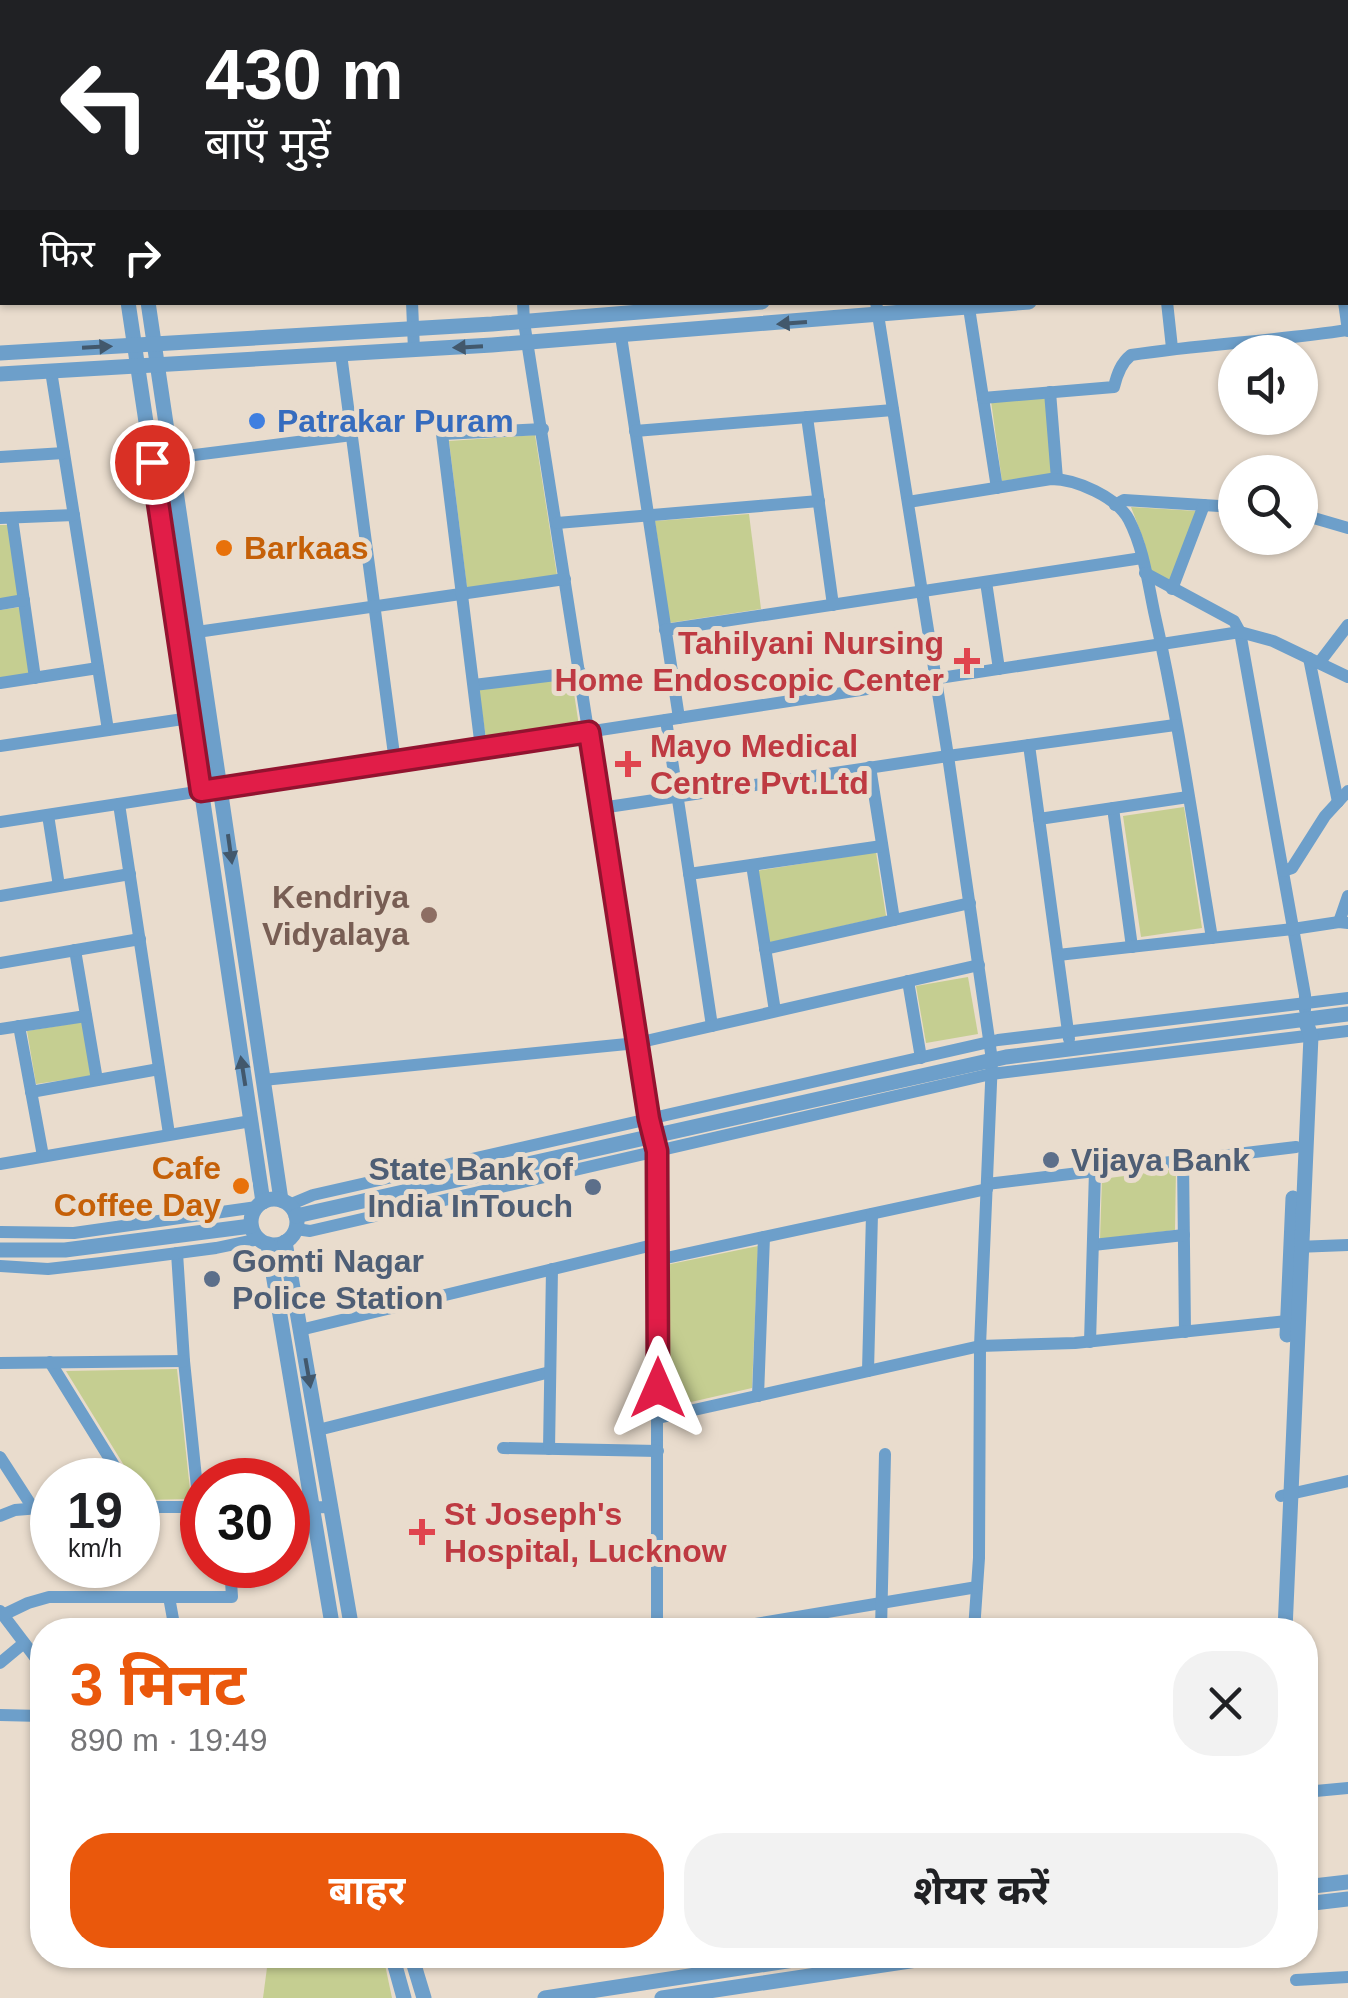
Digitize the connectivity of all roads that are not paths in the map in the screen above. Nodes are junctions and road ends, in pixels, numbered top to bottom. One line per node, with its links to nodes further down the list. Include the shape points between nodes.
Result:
1 (128, 305): 17 (street)
2 (148, 305): 16 (street)
3 (412, 305): 12 (street)
4 (523, 305): 11 (street)
5 (702, 305): 11 (street)
6 (999, 305): 9 (street)
7 (1167, 305): 18 (street)
8 (1344, 305): 13 (street)
9 (969, 308): 10 (street); 27 (street)
10 (877, 309): 14 (street, one-way to 14); 28 (street)
11 (524, 322): 12 (street); 15 (street)
12 (414, 329): 16 (street); 19 (street)
13 (1348, 330): 18 (street)
14 (621, 336): 15 (street); 31 (street)
15 (530, 342): 19 (street, one-way to 19); 30 (street)
16 (154, 344): 17 (street); 22 (street)
17 (134, 345): 20 (street, one-way to 17); 23 (street)
18 (1172, 348): 26 (street, via 1131,354 1114,387)
19 (414, 350): 21 (street)
20 (0, 352)
21 (341, 354): 22 (street); 32 (street)
22 (157, 365): 23 (street); 35 (street)
23 (137, 366): 24 (street); 74 (street)
24 (51, 371): 25 (street); 33 (street)
25 (0, 374)
26 (1050, 392): 27 (street); 36 (street)
27 (984, 398): 37 (street)
28 (894, 410): 29 (street); 39 (street)
29 (807, 417): 31 (street); 38 (street)
30 (542, 429): 47 (street); 55 (street, via 442,434)
31 (636, 431): 44 (street)
32 (352, 435): 35 (street); 59 (street)
33 (64, 453): 34 (street); 43 (street)
34 (0, 457)
35 (171, 458): 62 (street)
36 (1057, 479): 37 (street); 40 (street, via 1090,488)
37 (998, 488): 39 (street)
38 (819, 501): 44 (street); 58 (street)
39 (908, 502): 54 (street)
40 (1115, 505): 41 (street, via 1124,500); 49 (street, via 1128,516)
41 (1204, 506): 42 (street); 53 (street)
42 (1218, 507)
43 (74, 515): 45 (street); 66 (street)
44 (648, 516): 47 (street); 61 (street)
45 (6, 518): 56 (street)
46 (1318, 519): 48 (street)
47 (557, 523): 51 (street)
48 (1348, 528)
49 (1142, 558): 50 (street); 52 (street)
50 (1145, 573): 53 (street); 64 (street)
51 (566, 579): 55 (street); 68 (street)
52 (986, 582): 54 (street); 67 (street)
53 (1172, 589): 63 (street, via 1234,621)
54 (922, 591): 58 (street); 70 (street)
55 (461, 594): 59 (street); 73 (street)
56 (24, 600): 57 (street); 69 (street)
57 (0, 604)
58 (833, 605): 61 (street)
59 (374, 606): 62 (street); 83 (street)
60 (1348, 625): 65 (street)
61 (666, 630): 75 (street)
62 (196, 632): 85 (street)
63 (1240, 632): 64 (street); 65 (street); 98 (street)
64 (1161, 644): 67 (street); 76 (street)
65 (1314, 661): 71 (street); 88 (street)
66 (98, 668): 69 (street); 77 (street)
67 (998, 669): 70 (street)
68 (580, 672): 73 (street); 78 (street)
69 (35, 678): 72 (street)
70 (936, 678): 75 (street); 82 (street)
71 (1348, 678)
72 (0, 683)
73 (474, 685): 81 (street)
74 (190, 718): 77 (street); 86 (street)
75 (672, 719): 78 (street); 87 (street)
76 (1175, 725): 79 (street); 89 (street)
77 (108, 730): 80 (street)
78 (589, 732): 81 (street); 91 (street)
79 (1028, 745): 82 (street); 94 (street)
80 (0, 746)
81 (481, 748): 83 (street)
82 (948, 756): 84 (street); 104 (street)
83 (395, 762): 85 (street)
84 (870, 768): 87 (street); 96 (street)
85 (220, 788): 86 (street); 134 (street, one-way to 134)
86 (201, 791): 90 (street); 136 (street, one-way to 86)
87 (678, 796): 91 (street); 100 (street)
88 (1343, 796): 98 (street, via 1292,868)
89 (1188, 797): 92 (street); 108 (street)
90 (119, 804): 93 (street); 99 (street)
91 (600, 808): 128 (street)
92 (1112, 808): 94 (street); 110 (street)
93 (48, 814): 95 (street); 101 (street)
94 (1039, 819): 113 (street)
95 (0, 822)
96 (882, 846): 97 (street); 105 (street)
97 (752, 865): 100 (street); 111 (street)
98 (1283, 871): 107 (street)
99 (130, 874): 101 (street); 109 (street)
100 (689, 874): 123 (street)
101 (59, 886): 102 (street)
102 (0, 896)
103 (1348, 896): 106 (street)
104 (970, 903): 105 (street); 115 (street)
105 (894, 920): 111 (street)
106 (1343, 922): 107 (street)
107 (1294, 929): 108 (street); 119 (street)
108 (1212, 938): 110 (street)
109 (140, 939): 112 (street); 132 (street)
110 (1132, 946): 113 (street)
111 (765, 949): 118 (street)
112 (75, 950): 114 (street); 121 (street)
113 (1058, 955): 127 (street)
114 (0, 962)
115 (979, 965): 116 (street); 129 (street)
116 (908, 981): 118 (street); 130 (street)
117 (1348, 998): 119 (street)
118 (775, 1011): 123 (street)
119 (1305, 1012): 120 (street); 126 (street); 127 (street)
120 (1348, 1014)
121 (86, 1016): 122 (street); 133 (street)
122 (19, 1026): 124 (street); 135 (street)
123 (712, 1026): 128 (street)
124 (0, 1029)
125 (1348, 1031): 126 (street)
126 (1306, 1036): 131 (street); 139 (street); 156 (street)
127 (1069, 1040): 129 (street); 131 (street)
128 (637, 1042): 134 (street); 138 (street)
129 (990, 1042): 130 (street); 131 (street)
130 (920, 1058): 138 (street)
131 (992, 1067): 138 (street); 144 (street)
132 (160, 1069): 133 (street); 137 (street)
133 (98, 1080): 135 (street)
134 (264, 1080): 146 (street)
135 (31, 1092): 140 (street)
136 (251, 1121): 137 (street); 145 (street)
137 (170, 1134): 140 (street)
138 (653, 1135): 146 (street); 153 (street)
139 (1296, 1147): 141 (street); 156 (street)
140 (43, 1156): 142 (street)
141 (1183, 1160): 143 (street); 150 (street)
142 (0, 1164)
143 (1096, 1170): 144 (street); 154 (street)
144 (987, 1186): 147 (street); 166 (street)
145 (260, 1204): 146 (street); 148 (street, via 90,1231); 149 (street, via 253,1214)
146 (291, 1212): 152 (street)
147 (872, 1214): 151 (street); 170 (street)
148 (0, 1232)
149 (259, 1236): 152 (street); 157 (street); 158 (street); 187 (street)
150 (1184, 1236): 154 (street); 164 (street)
151 (764, 1237): 159 (street); 172 (street)
152 (285, 1242): 163 (street)
153 (657, 1244): 159 (street); 161 (street)
154 (1093, 1246): 165 (street)
155 (1348, 1246): 156 (street)
156 (1296, 1247): 162 (street); 183 (street)
157 (0, 1250)
158 (177, 1253): 160 (street, via 48,1268); 167 (street)
159 (658, 1260): 173 (street)
160 (0, 1266)
161 (552, 1269): 163 (street); 171 (street)
162 (1287, 1321): 164 (street); 183 (street)
163 (300, 1330): 174 (street, one-way to 174)
164 (1185, 1332): 165 (street)
165 (1090, 1342): 166 (street)
166 (980, 1346): 170 (street); 189 (street)
167 (184, 1361): 169 (street); 181 (street)
168 (0, 1362): 169 (street)
169 (50, 1362): 180 (street)
170 (868, 1371): 172 (street)
171 (550, 1372): 174 (street); 176 (street)
172 (758, 1396): 173 (street)
173 (658, 1418): 177 (street)
174 (318, 1430): 185 (street)
175 (503, 1448): 176 (street)
176 (550, 1449): 177 (street)
177 (658, 1451): 197 (street)
178 (884, 1454): 192 (street)
179 (0, 1457): 184 (street)
180 (109, 1458)
181 (195, 1458)
182 (1348, 1480): 183 (street)
183 (1286, 1495): 201 (street); 202 (street)
184 (30, 1505)
185 (331, 1507): 187 (street); 196 (street)
186 (30, 1508): 188 (street)
187 (312, 1508): 195 (street)
188 (0, 1516)
189 (977, 1587): 192 (street); 200 (street)
190 (231, 1588): 191 (street, via 232,1596)
191 (169, 1597): 193 (street, via 49,1597); 194 (street)
192 (882, 1603): 198 (street); 199 (street)
193 (1, 1613): 203 (street)
194 (173, 1618)
195 (331, 1618)
196 (350, 1618)
197 (657, 1618)
198 (791, 1618)
199 (881, 1618)
200 (975, 1618)
201 (1277, 1618)
202 (1285, 1618)
203 (24, 1643): 204 (street); 205 (street)
204 (30, 1651)
205 (0, 1663)
206 (0, 1715): 207 (street)
207 (30, 1716)
208 (1348, 1788): 209 (street)
209 (1318, 1791)
210 (1348, 1882): 211 (street)
211 (1318, 1885)
212 (1348, 1900): 213 (street)
213 (1318, 1903)
214 (396, 1968): 222 (street)
215 (415, 1968): 223 (street)
216 (729, 1968): 224 (street)
217 (792, 1968): 220 (street)
218 (861, 1968): 220 (street)
219 (1348, 1977): 221 (street)
220 (793, 1978): 225 (street)
221 (1296, 1980)
222 (404, 1998)
223 (424, 1998)
224 (544, 1998)
225 (662, 1998)

